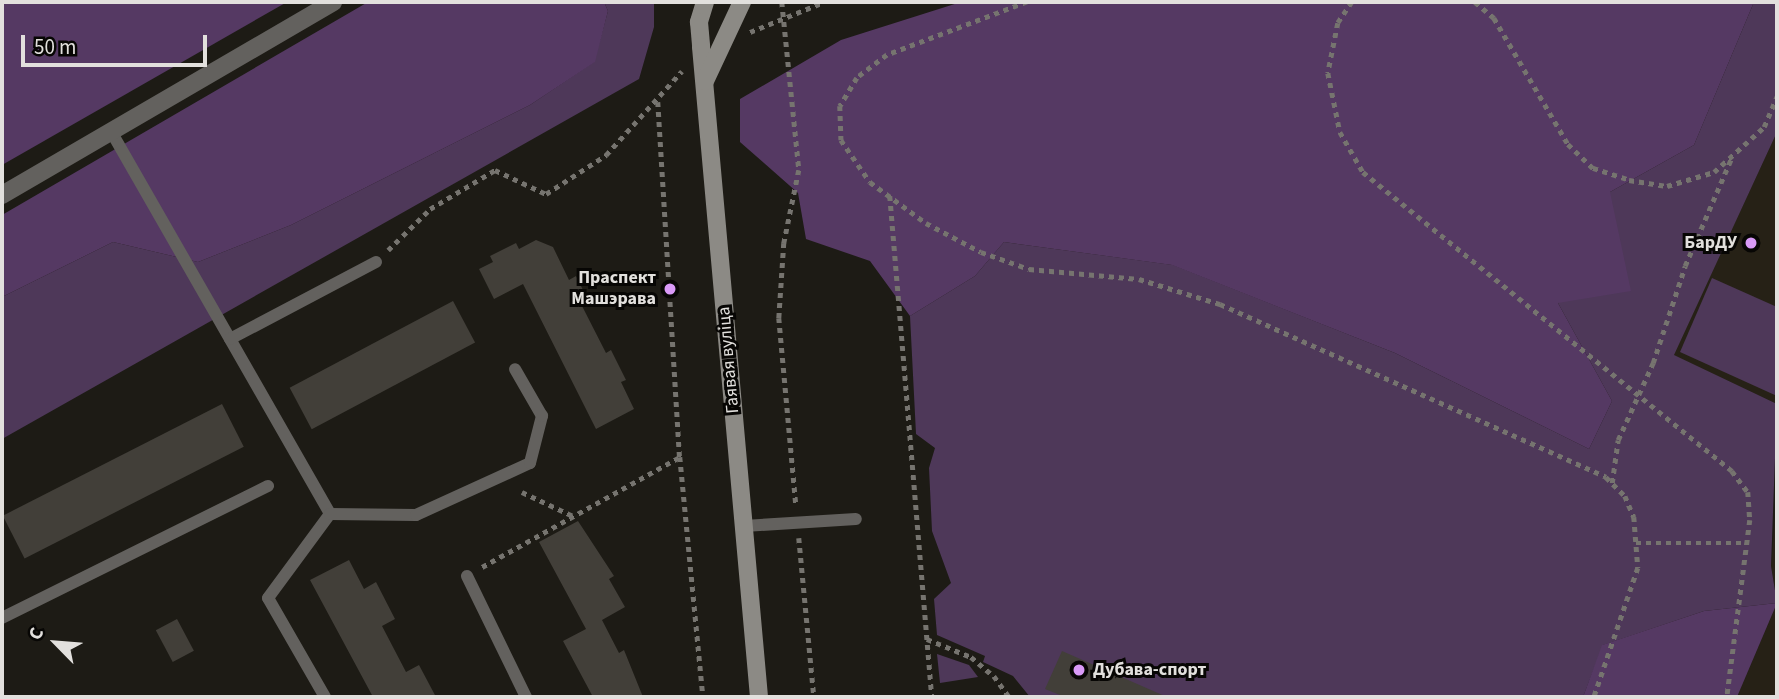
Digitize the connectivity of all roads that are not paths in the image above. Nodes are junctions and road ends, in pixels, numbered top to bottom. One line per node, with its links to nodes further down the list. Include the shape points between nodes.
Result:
1 (333, 2): 7 (street)
2 (697, 2): 5 (street)
3 (705, 2): 5 (main road)
4 (742, 2): 6 (main road)
5 (699, 22): 6 (main road, Гаявая вуліца)
6 (704, 85): 15 (main road, Гаявая вуліца)
7 (112, 133): 8 (street); 10 (lane)
8 (2, 195)
9 (376, 262): 10 (lane)
10 (230, 339): 13 (lane)
11 (515, 369): 13 (lane, via 542,416 530,463 416,515)
12 (268, 486): 17 (lane)
13 (330, 514): 18 (lane, via 268,598)
14 (856, 519): 15 (lane)
15 (744, 526): 20 (main road, Гаявая вуліца)
16 (467, 576): 19 (lane)
17 (2, 618)
18 (326, 697)
19 (526, 697)
20 (759, 697)

